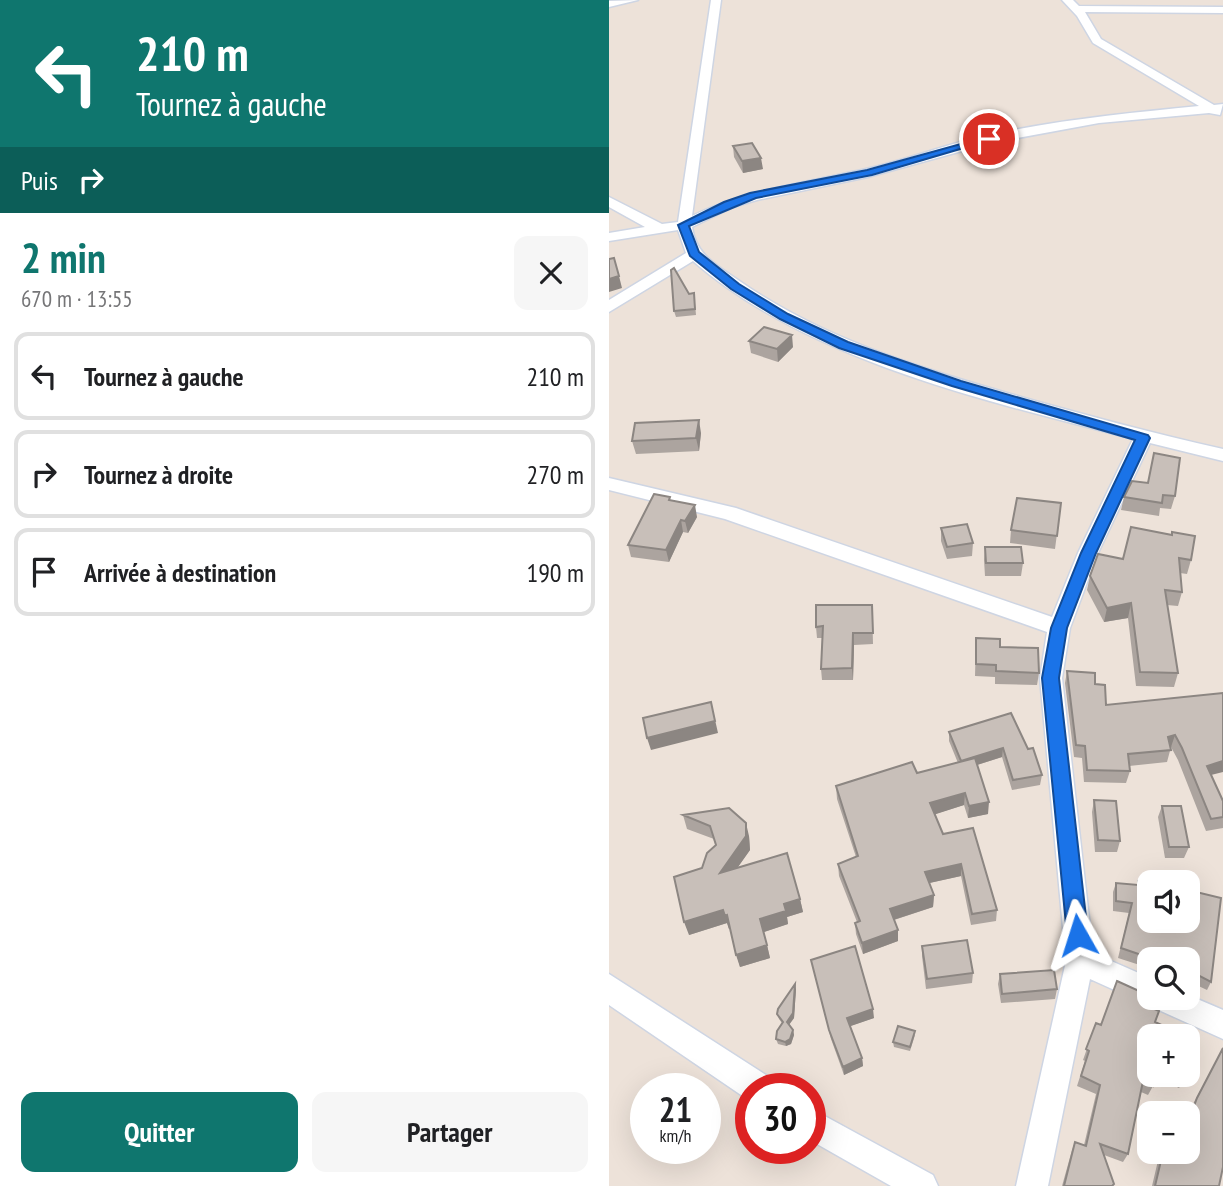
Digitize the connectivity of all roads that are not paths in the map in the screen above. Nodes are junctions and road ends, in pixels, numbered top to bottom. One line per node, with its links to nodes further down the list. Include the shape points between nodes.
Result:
1 (633, 0): 3 (street)
2 (716, 0): 9 (street)
3 (609, 4)
4 (1071, 4): 5 (street); 7 (street, via 1108,50)
5 (1155, 5): 6 (street)
6 (1223, 10)
7 (1220, 112): 9 (street, via 1099,119 989,139 868,173 754,196)
8 (609, 201): 10 (street)
9 (684, 225): 10 (street); 12 (street)
10 (660, 229): 11 (street)
11 (609, 237)
12 (694, 254): 13 (street); 14 (street, via 784,317 843,345)
13 (609, 307)
14 (1143, 438): 15 (street); 17 (street, via 1088,553)
15 (1223, 455)
16 (609, 484): 17 (street, via 753,521)
17 (1059, 628): 18 (street, via 1051,678)
18 (1080, 961): 19 (street); 26 (street)
19 (1137, 986)
20 (609, 988): 23 (street)
21 (1189, 1010): 22 (street)
22 (1223, 1025)
23 (736, 1073)
24 (826, 1132): 25 (street)
25 (922, 1186)
26 (1032, 1186)

